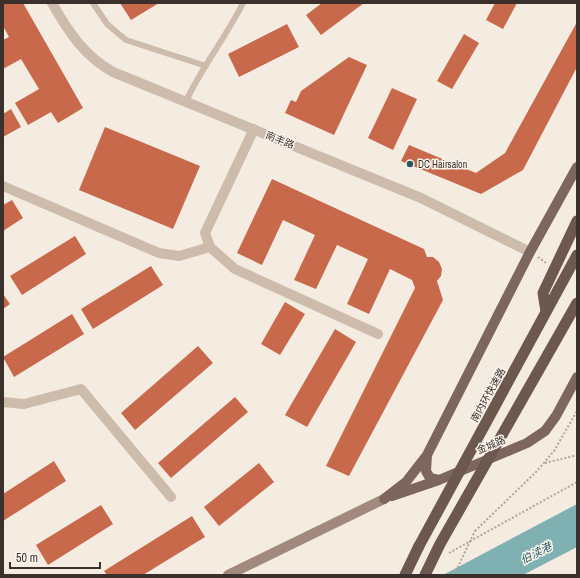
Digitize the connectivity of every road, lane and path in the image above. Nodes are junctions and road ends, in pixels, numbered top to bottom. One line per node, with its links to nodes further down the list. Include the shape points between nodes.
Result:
1 (52, 3): 5 (street, 南丰路, via 64,26 97,63)
2 (92, 3): 4 (lane, via 107,24 126,40)
3 (243, 3): 4 (lane)
4 (206, 66): 5 (lane)
5 (186, 101): 6 (street, 南丰路)
6 (254, 129): 10 (street, via 206,233); 11 (street, 南丰路, via 421,198)
7 (577, 167): 11 (main road)
8 (3, 186): 10 (street, via 159,253 179,256)
9 (577, 221): 14 (highway, bridge, via 543,293)
10 (210, 247): 15 (street, via 234,269)
11 (530, 252): 19 (main road)
12 (577, 255): 14 (highway, 南内环快速路, bridge)
13 (576, 307): 29 (highway, bridge, via 440,544)
14 (546, 312): 28 (highway, 南内环快速路, bridge)
15 (378, 334)
16 (577, 377): 22 (main road, 金城路, via 545,432 526,443)
17 (3, 402): 24 (street, via 24,404 81,389)
18 (577, 411): 21 (path, via 554,451)
19 (427, 454): 22 (main road, via 426,471 430,478); 25 (main road, via 406,482)
20 (577, 455): 21 (path)
21 (544, 463): 30 (path, bridge, via 475,531)
22 (439, 480): 25 (main road, 金城路)
23 (577, 482): 26 (path)
24 (172, 497)
25 (384, 499): 27 (main road)
26 (442, 556)
27 (228, 575)
28 (404, 575)
29 (425, 575)
30 (454, 575)

